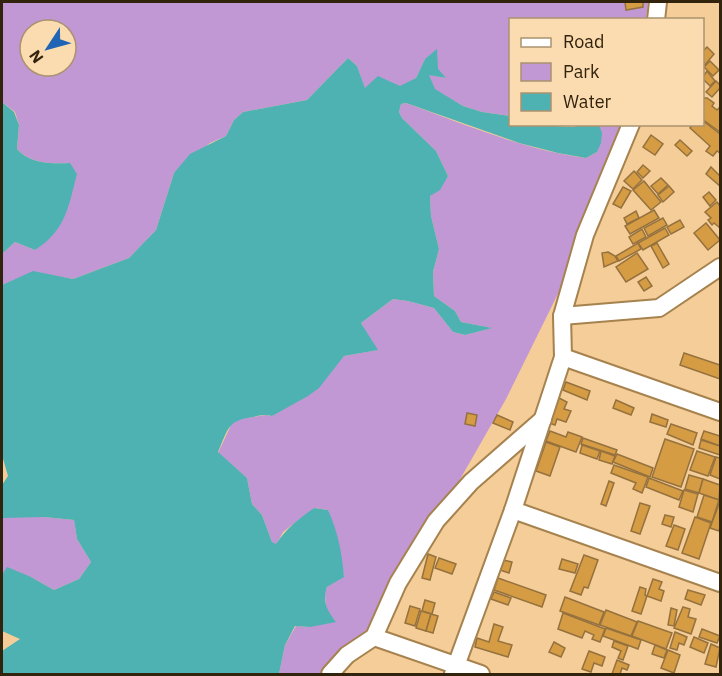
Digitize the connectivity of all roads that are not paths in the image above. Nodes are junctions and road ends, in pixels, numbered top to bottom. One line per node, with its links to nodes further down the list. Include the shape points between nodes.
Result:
1 (658, 2): 2 (street)
2 (656, 18)
3 (630, 126): 5 (street, via 585,235)
4 (720, 267): 5 (street, via 659,308)
5 (562, 316): 6 (street)
6 (563, 357): 7 (street); 8 (street)
7 (720, 412)
8 (543, 419): 9 (street); 11 (street, via 471,482 436,520 398,583)
9 (513, 510): 10 (street); 12 (street)
10 (720, 583)
11 (374, 637): 12 (street); 13 (street, via 347,655)
12 (455, 670): 14 (street)
13 (330, 675)
14 (482, 675)

